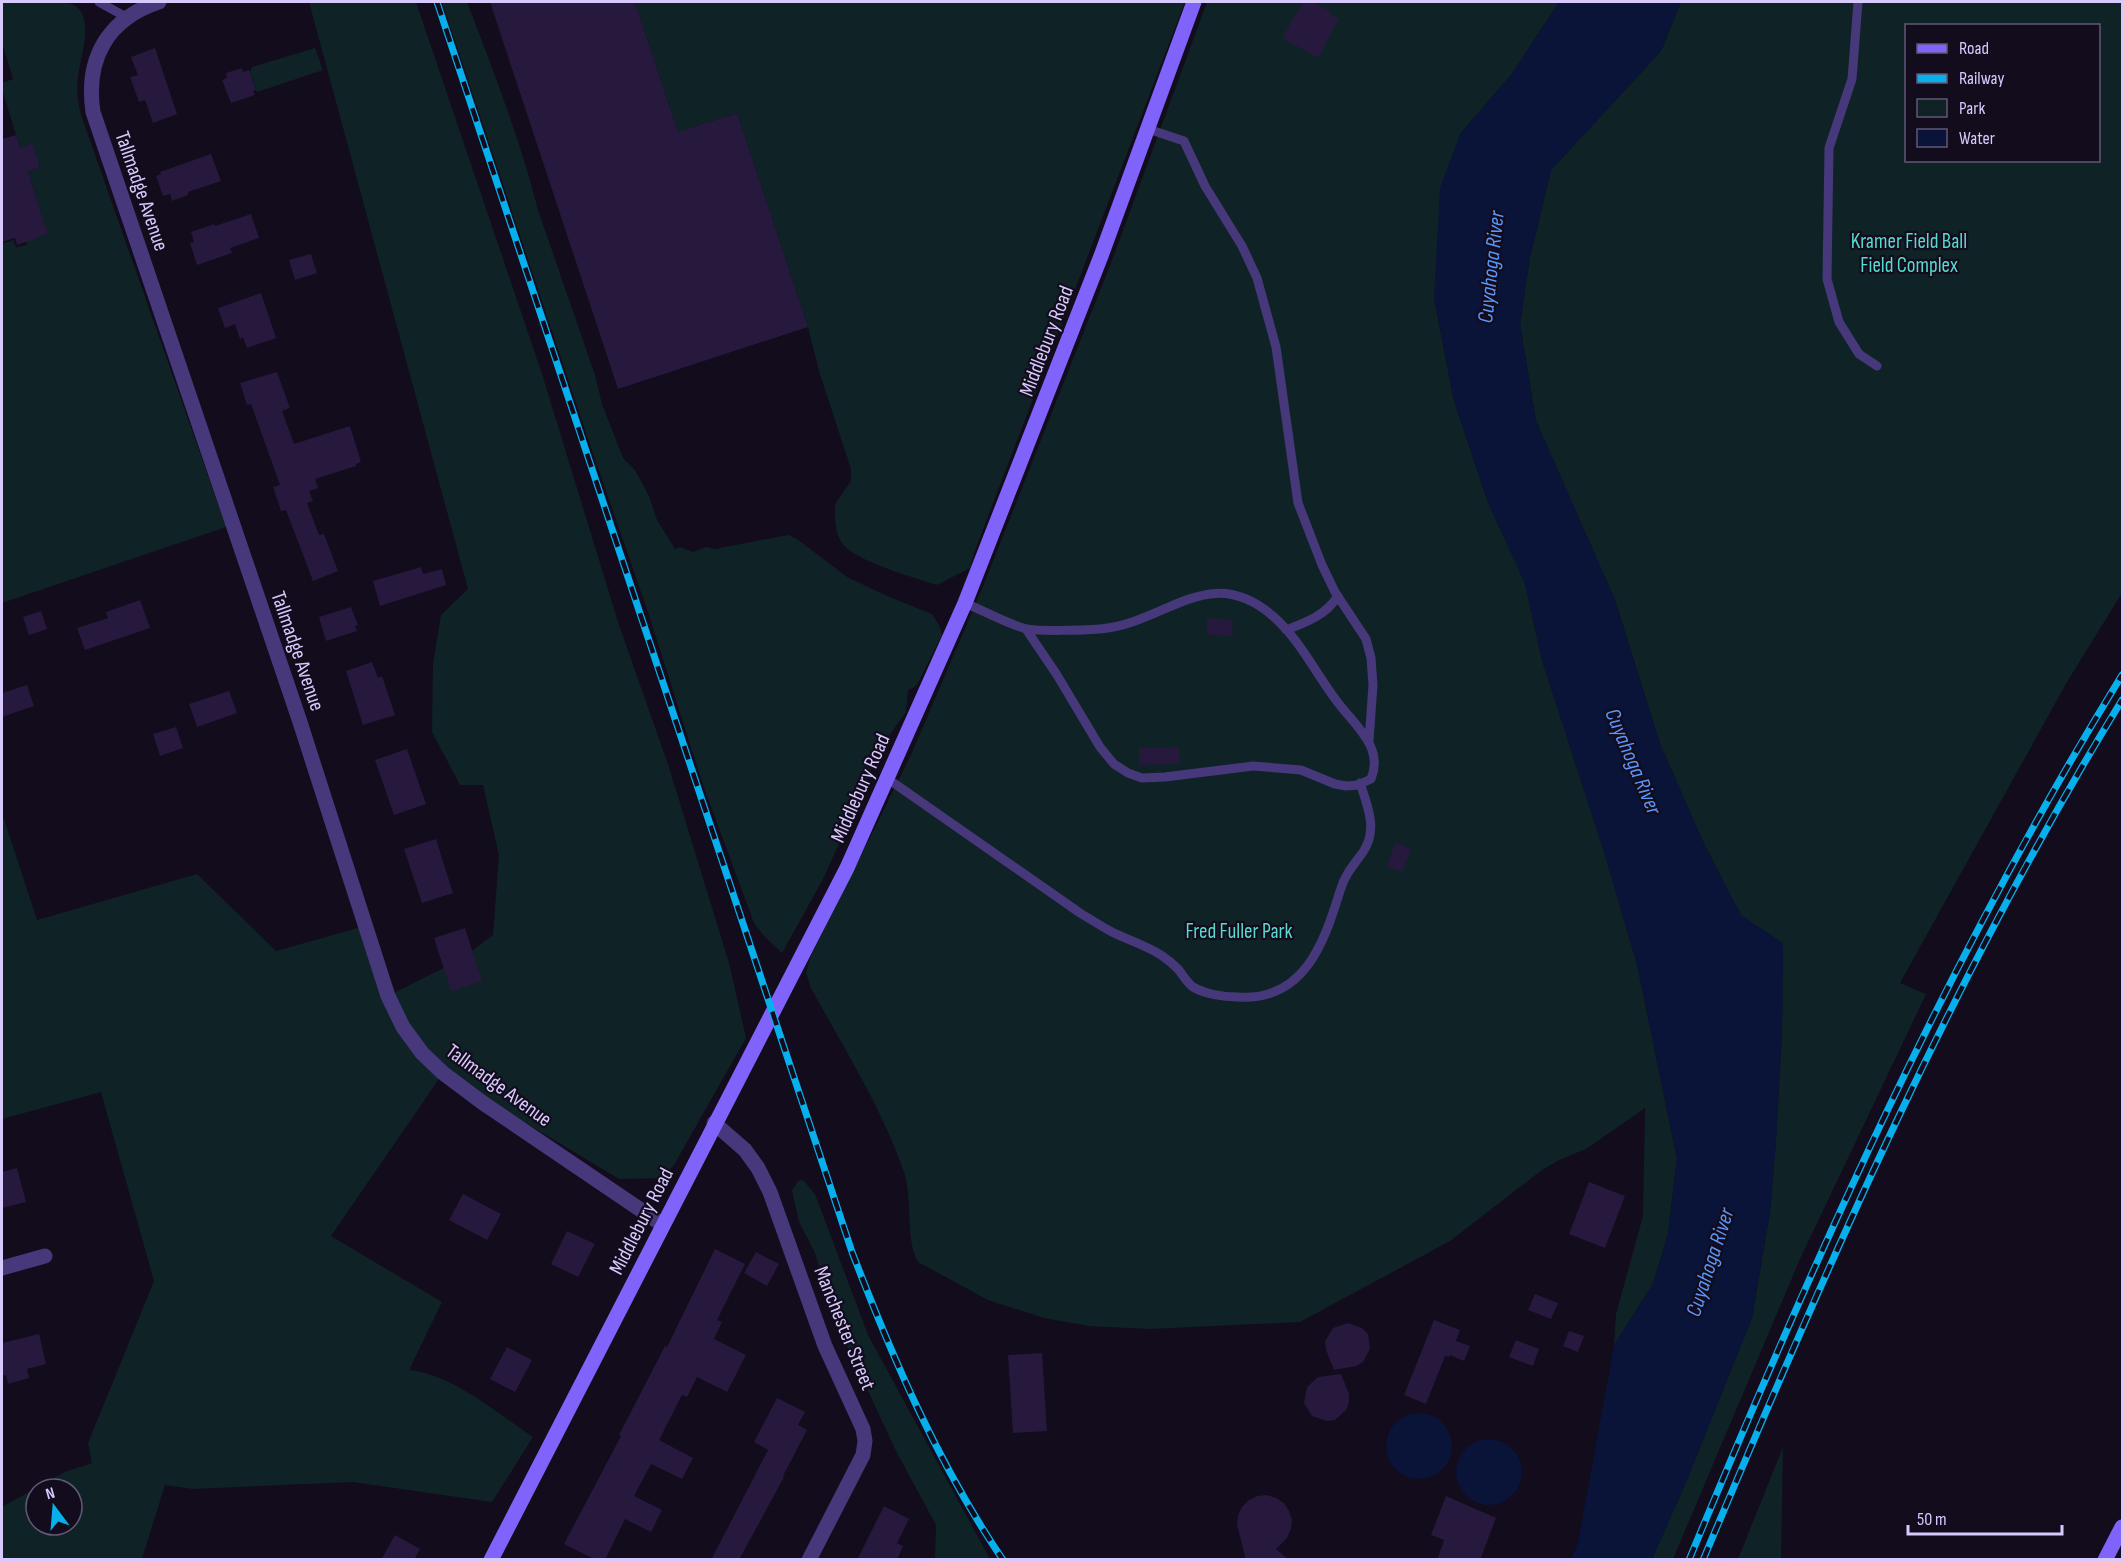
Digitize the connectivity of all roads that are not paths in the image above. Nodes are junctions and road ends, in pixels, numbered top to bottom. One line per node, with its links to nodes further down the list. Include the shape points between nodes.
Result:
1 (99, 2): 5 (lane)
2 (159, 2): 5 (street, Tallmadge Avenue)
3 (1194, 2): 6 (street, Middlebury Road)
4 (1858, 2): 7 (lane, via 1852,79 1829,148 1827,279 1839,322 1859,354)
5 (126, 17): 16 (street, Tallmadge Avenue, via 106,39 96,60 90,90 93,112 299,719 388,996 403,1027 443,1073)
6 (1148, 129): 8 (lane, via 1184,141 1257,278 1276,347 1298,503); 9 (street, Middlebury Road)
7 (1877, 366)
8 (1338, 596): 11 (lane, via 1324,612); 12 (lane, via 1366,639 1371,658)
9 (965, 603): 10 (lane); 13 (street, Middlebury Road)
10 (1026, 629): 11 (lane, via 1121,626 1211,592 1257,606); 14 (lane, via 1100,747 1128,773 1142,778 1165,777 1252,766 1301,770 1346,786)
11 (1286, 630): 12 (lane)
12 (1370, 741): 14 (lane, via 1374,772)
13 (888, 779): 14 (lane, via 1080,913 1162,956 1191,986 1223,997 1241,998 1275,992 1290,983 1322,944 1343,880 1370,839 1372,824); 15 (street, Middlebury Road, via 847,867)
14 (1360, 783)
15 (714, 1123): 16 (street, Middlebury Road); 21 (street, Manchester Street, via 745,1150 770,1192 825,1346 863,1430 863,1455)
16 (663, 1225): 20 (street, Middlebury Road)
17 (45, 1256): 18 (street)
18 (2, 1268)
19 (2122, 1527): 22 (street)
20 (491, 1560)
21 (808, 1560)
22 (2105, 1560)

